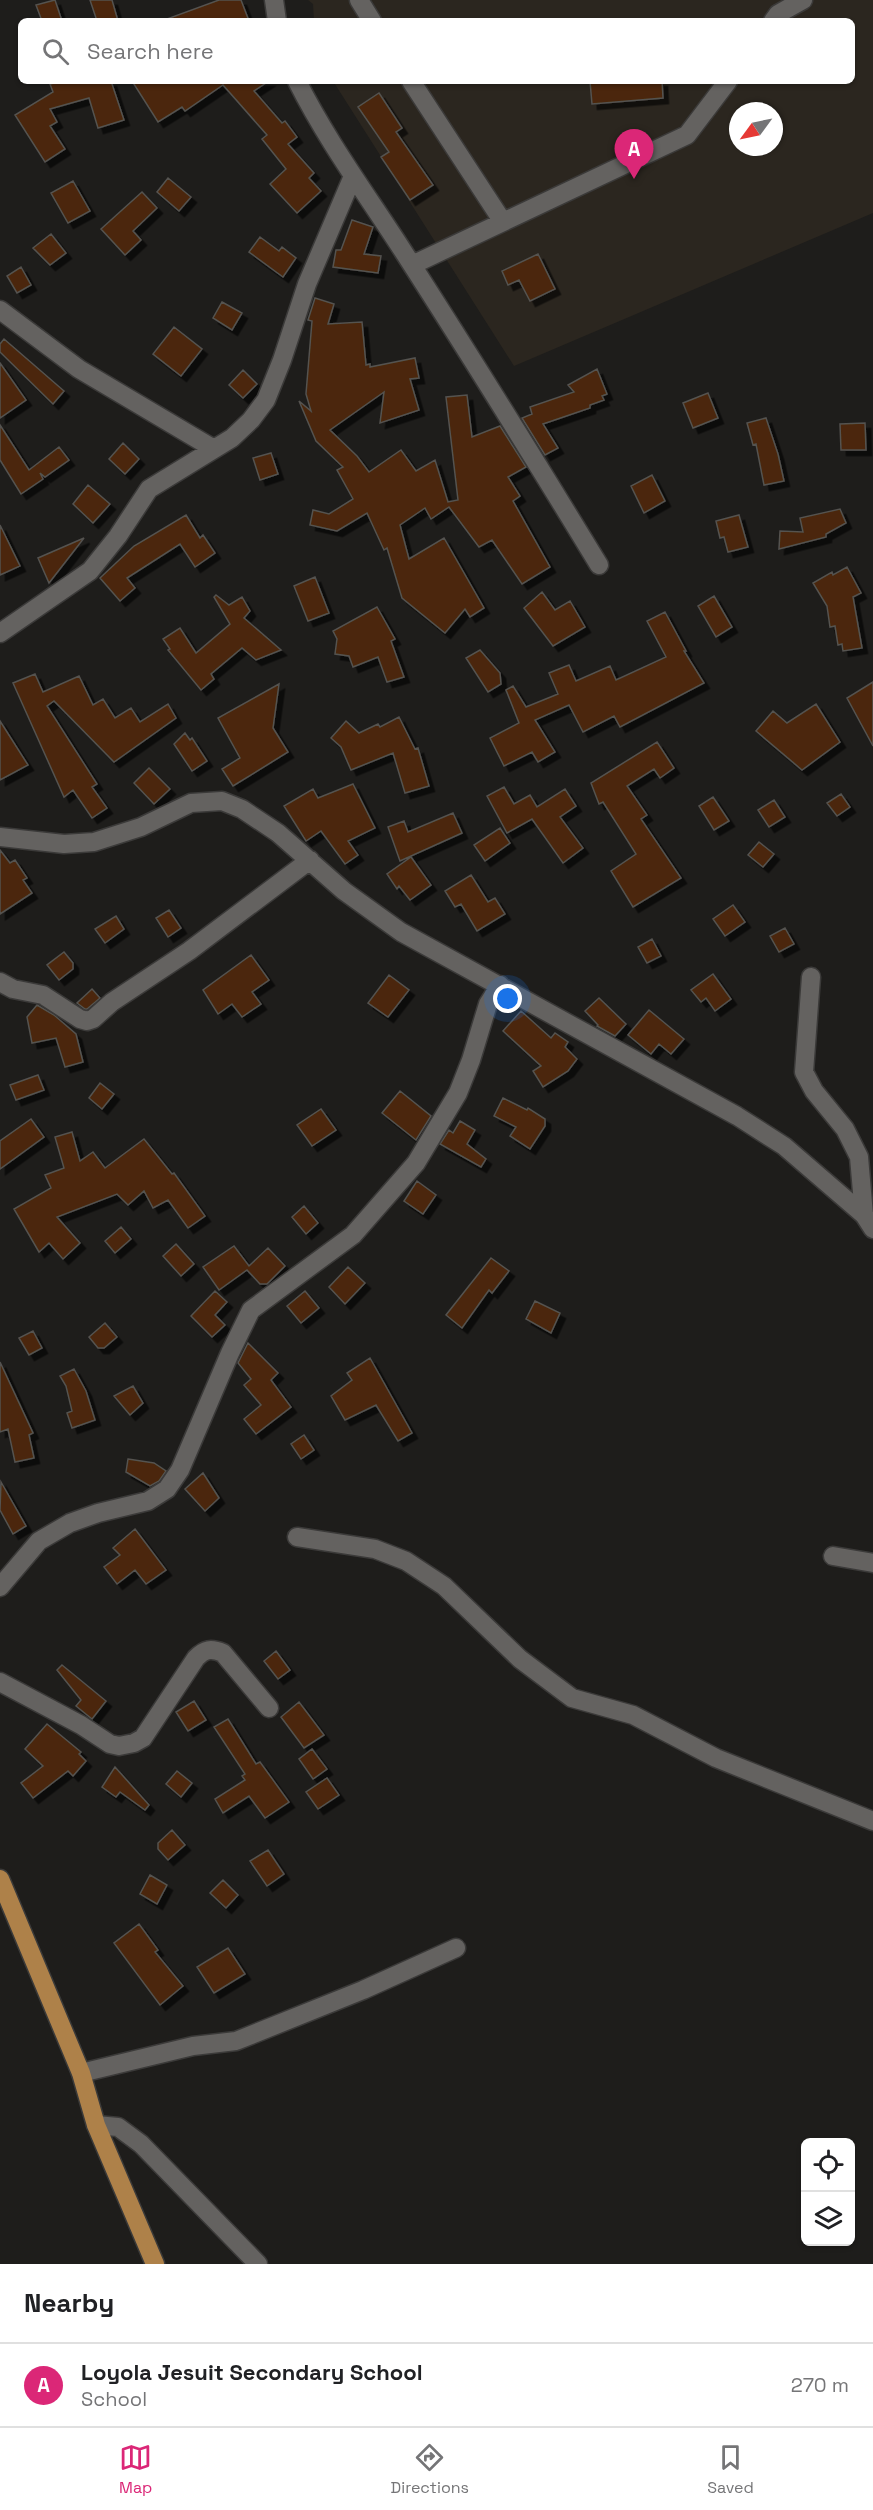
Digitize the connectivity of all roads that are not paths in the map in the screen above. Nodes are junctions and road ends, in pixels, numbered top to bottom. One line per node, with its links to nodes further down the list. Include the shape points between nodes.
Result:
1 (274, 0): 4 (street)
2 (359, 0): 5 (street)
3 (803, 0): 6 (street)
4 (277, 18)
5 (370, 18)
6 (775, 18)
7 (299, 84): 10 (street)
8 (413, 84): 11 (street)
9 (726, 84): 11 (street, via 687,135)
10 (353, 177): 12 (street); 14 (street, via 307,284 266,400 232,438)
11 (503, 222): 12 (street)
12 (412, 265): 15 (street)
13 (0, 310): 14 (street, via 79,369)
14 (213, 449): 16 (street, via 149,489 90,571)
15 (599, 565)
16 (0, 633)
17 (0, 837): 18 (street, via 64,844 94,842 141,827 191,803 222,801 278,833)
18 (310, 860): 20 (street, via 93,1019 80,1019 43,995); 21 (street, via 344,891 401,932)
19 (810, 977): 22 (street, via 804,1072 814,1092 845,1129 859,1156)
20 (0, 982)
21 (500, 984): 22 (street, via 784,1146); 26 (street, via 488,1004 458,1093 416,1163 352,1235 256,1305 247,1316 180,1470 167,1489 148,1502 98,1513 39,1541)
22 (869, 1222)
23 (297, 1537): 29 (street, via 375,1549 406,1561 444,1586 520,1659 573,1698 633,1715 716,1758)
24 (833, 1556): 25 (street)
25 (873, 1563)
26 (0, 1587)
27 (0, 1682): 28 (street, via 110,1744 125,1745 143,1738 196,1658 213,1649 223,1653)
28 (269, 1708)
29 (873, 1821)
30 (0, 1879): 32 (main road)
31 (456, 1948): 32 (street, via 236,2041 193,2046)
32 (81, 2073): 33 (main road)
33 (96, 2125): 34 (main road); 35 (street, via 118,2127 141,2144)
34 (155, 2264)
35 (258, 2264)

